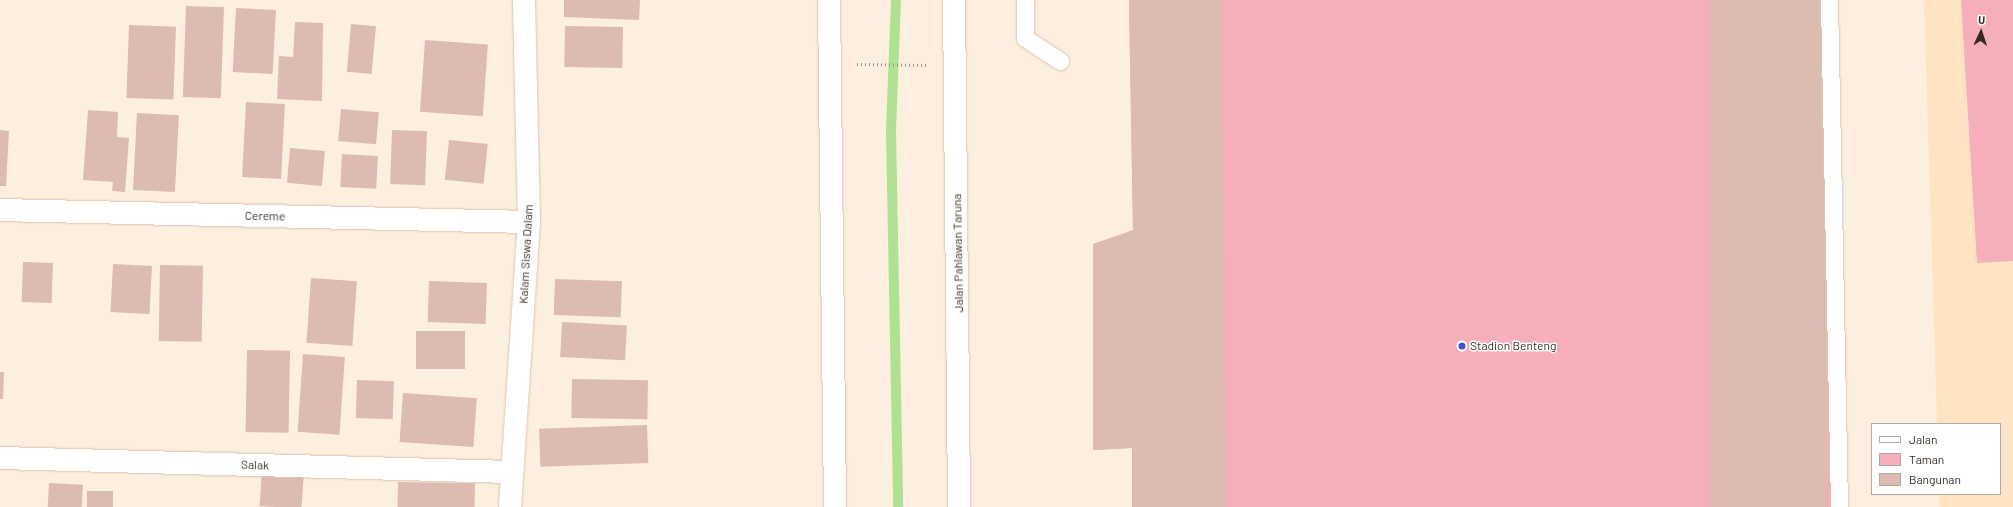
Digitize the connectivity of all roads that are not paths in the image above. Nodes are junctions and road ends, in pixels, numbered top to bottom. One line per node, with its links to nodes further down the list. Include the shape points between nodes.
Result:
1 (524, 0): 8 (street, Kalam Siswa Dalam)
2 (829, 0): 12 (street)
3 (954, 0): 13 (street, Jalan Pahlawan Taruna)
4 (1024, 0): 6 (lane, via 1025,38)
5 (1829, 0): 14 (lane)
6 (1060, 61)
7 (0, 210): 8 (street, Cereme)
8 (529, 222): 10 (street, Kalam Siswa Dalam)
9 (0, 458): 10 (street, Salak)
10 (510, 472): 11 (street, Kalam Siswa Dalam)
11 (510, 507)
12 (835, 507)
13 (959, 507)
14 (1839, 507)

